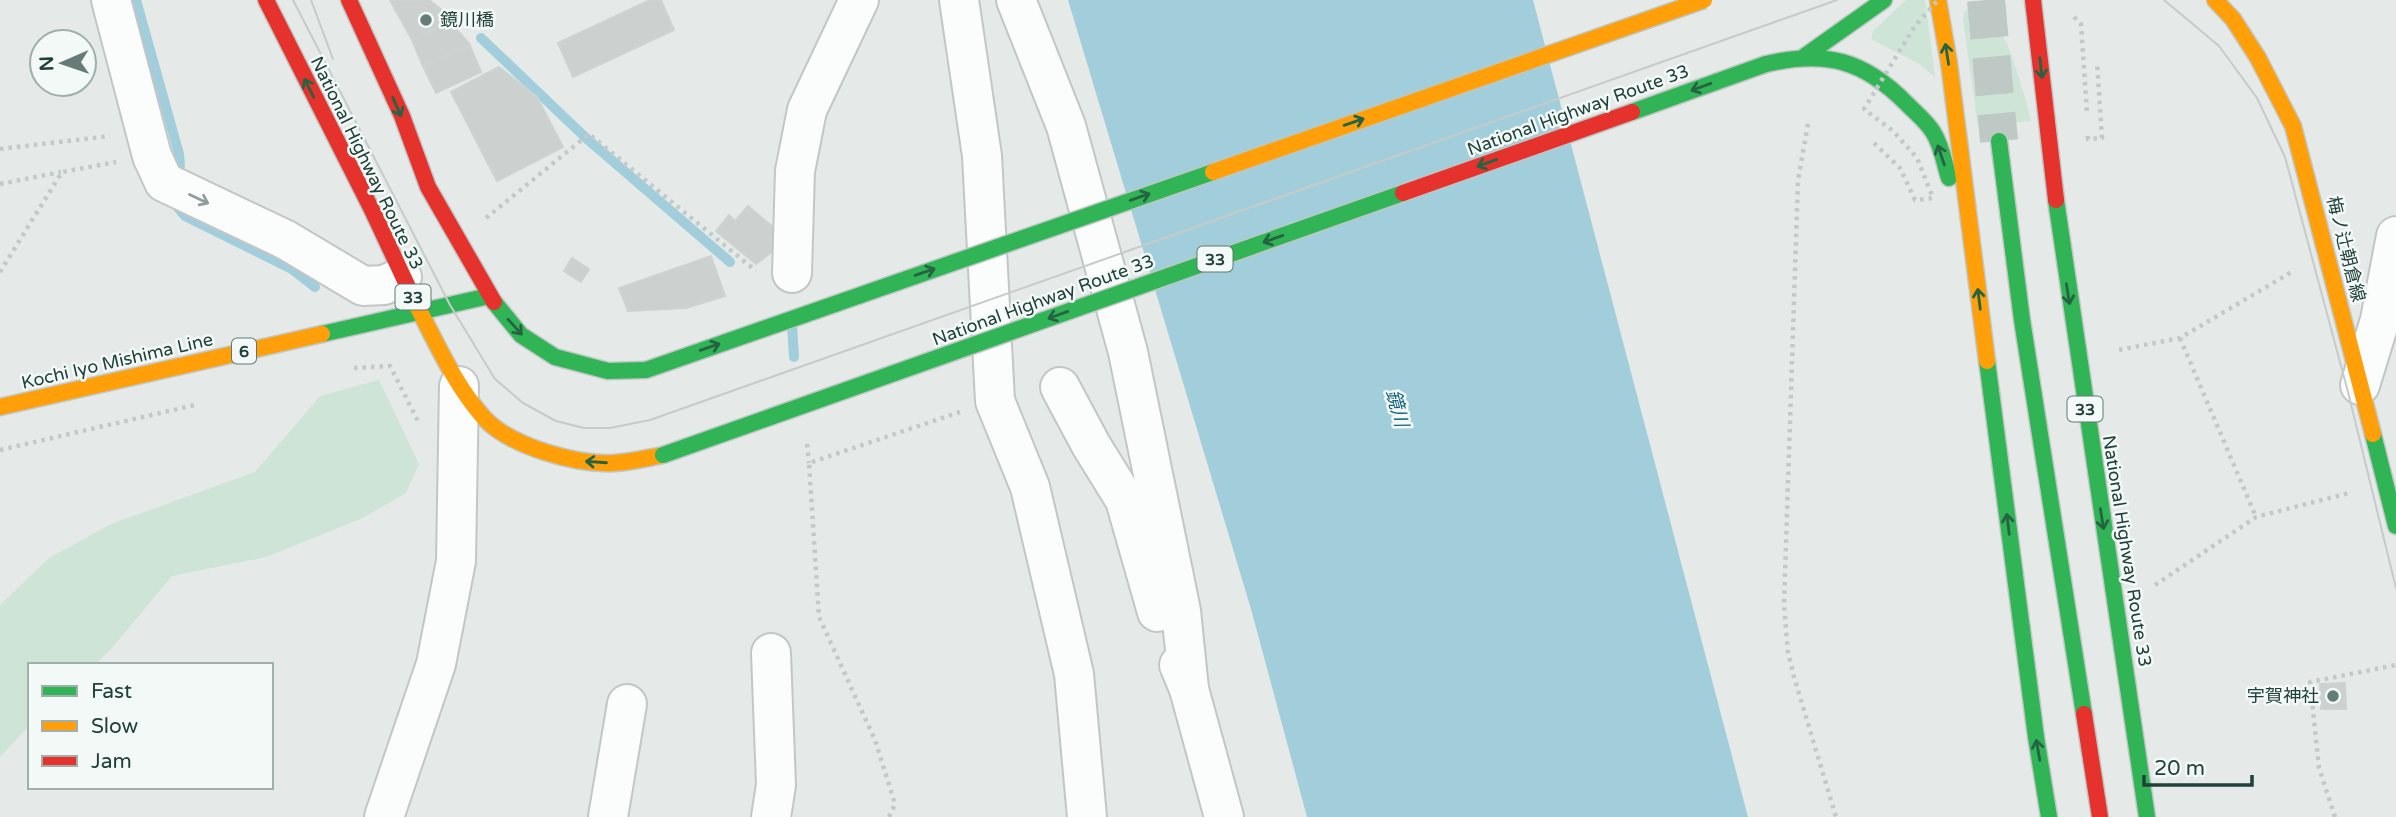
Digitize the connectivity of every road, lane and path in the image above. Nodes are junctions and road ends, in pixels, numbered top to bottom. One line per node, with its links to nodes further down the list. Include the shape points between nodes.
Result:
1 (111, 0): 20 (street)
2 (266, 0): 30 (main road, National Highway Route 33 / 33, one-way to 2)
3 (349, 0): 25 (main road, one-way to 25, via 428,187)
4 (859, 0): 29 (street, via 807,110 795,171)
5 (959, 0): 39 (street, via 982,156)
6 (1016, 0): 52 (street, via 1066,126 1128,352 1181,611)
7 (1704, 0): 31 (main road, one-way to 7, bridge, via 522,335 555,358 608,371 646,369)
8 (1884, 0): 14 (main road)
9 (1938, 0): 19 (path, bridge, via 1915,26 1864,109 1917,158 1933,198 1915,200 1900,168); 26 (main road, National Highway Route 33 / 33, one-way to 9)
10 (2033, 0): 63 (main road, National Highway Route 33 / 33, one-way to 63, via 2061,247)
11 (2215, 0): 27 (main road, 梅ノ辻朝倉線, via 2258,58 2292,126)
12 (1848, 7): 14 (main road)
13 (2072, 16): 16 (path, via 2081,24 2088,139 2102,138)
14 (1828, 42): 15 (main road)
15 (1805, 56): 26 (main road, National Highway Route 33 / 33, one-way to 15, via 1933,132 1890,85 1863,68); 36 (main road, National Highway Route 33 / 33, one-way to 36, bridge, via 1766,64 663,455 615,463 574,460 528,445 486,419)
16 (2097, 62)
17 (1808, 124): 61 (path, via 1798,180 1784,605 1794,677)
18 (1998, 141): 54 (main road)
19 (1874, 143)
20 (149, 144): 21 (path); 22 (path); 30 (street, one-way to 30, via 164,182 286,240 363,286 384,285)
21 (0, 149)
22 (62, 172): 23 (path); 28 (path)
23 (0, 184)
24 (2396, 236): 37 (street, via 2380,320)
25 (458, 242): 29 (path, via 589,134 765,278); 31 (main road)
26 (1972, 243): 62 (main road, National Highway Route 33 / 33, one-way to 26)
27 (2326, 251): 33 (path); 37 (main road, 梅ノ辻朝倉線)
28 (0, 272)
29 (792, 273)
30 (402, 277): 32 (main road, National Highway Route 33 / 33)
31 (489, 296): 32 (main road, Kochi Iyo Mishima Line / 6)
32 (422, 312): 36 (main road, National Highway Route 33 / 33); 41 (main road, Kochi Iyo Mishima Line / 6)
33 (2180, 338): 34 (path); 47 (path)
34 (2119, 350)
35 (347, 369): 42 (path, via 390,366)
36 (459, 386): 55 (street, via 456,561 436,664)
37 (2360, 386): 46 (main road, 梅ノ辻朝倉線)
38 (1060, 387): 52 (street, via 1125,500 1157,611)
39 (995, 401): 45 (path); 59 (street, via 1030,488 1074,674)
40 (200, 404): 44 (path)
41 (0, 407)
42 (421, 427)
43 (807, 436): 45 (path)
44 (0, 450)
45 (809, 463): 58 (path, via 819,617 876,740 895,804)
46 (2384, 481): 47 (path); 48 (main road, 梅ノ辻朝倉線)
47 (2256, 517): 49 (path)
48 (2396, 526)
49 (2155, 585)
50 (771, 653): 57 (street, via 776,786)
51 (2396, 665): 64 (path, via 2310,682 2319,768)
52 (1189, 689): 60 (street)
53 (627, 704): 56 (street)
54 (2099, 814)
55 (384, 817)
56 (608, 817)
57 (771, 817)
58 (889, 817)
59 (1087, 817)
60 (1224, 817)
61 (1836, 817)
62 (2049, 817)
63 (2147, 817)
64 (2335, 817)

